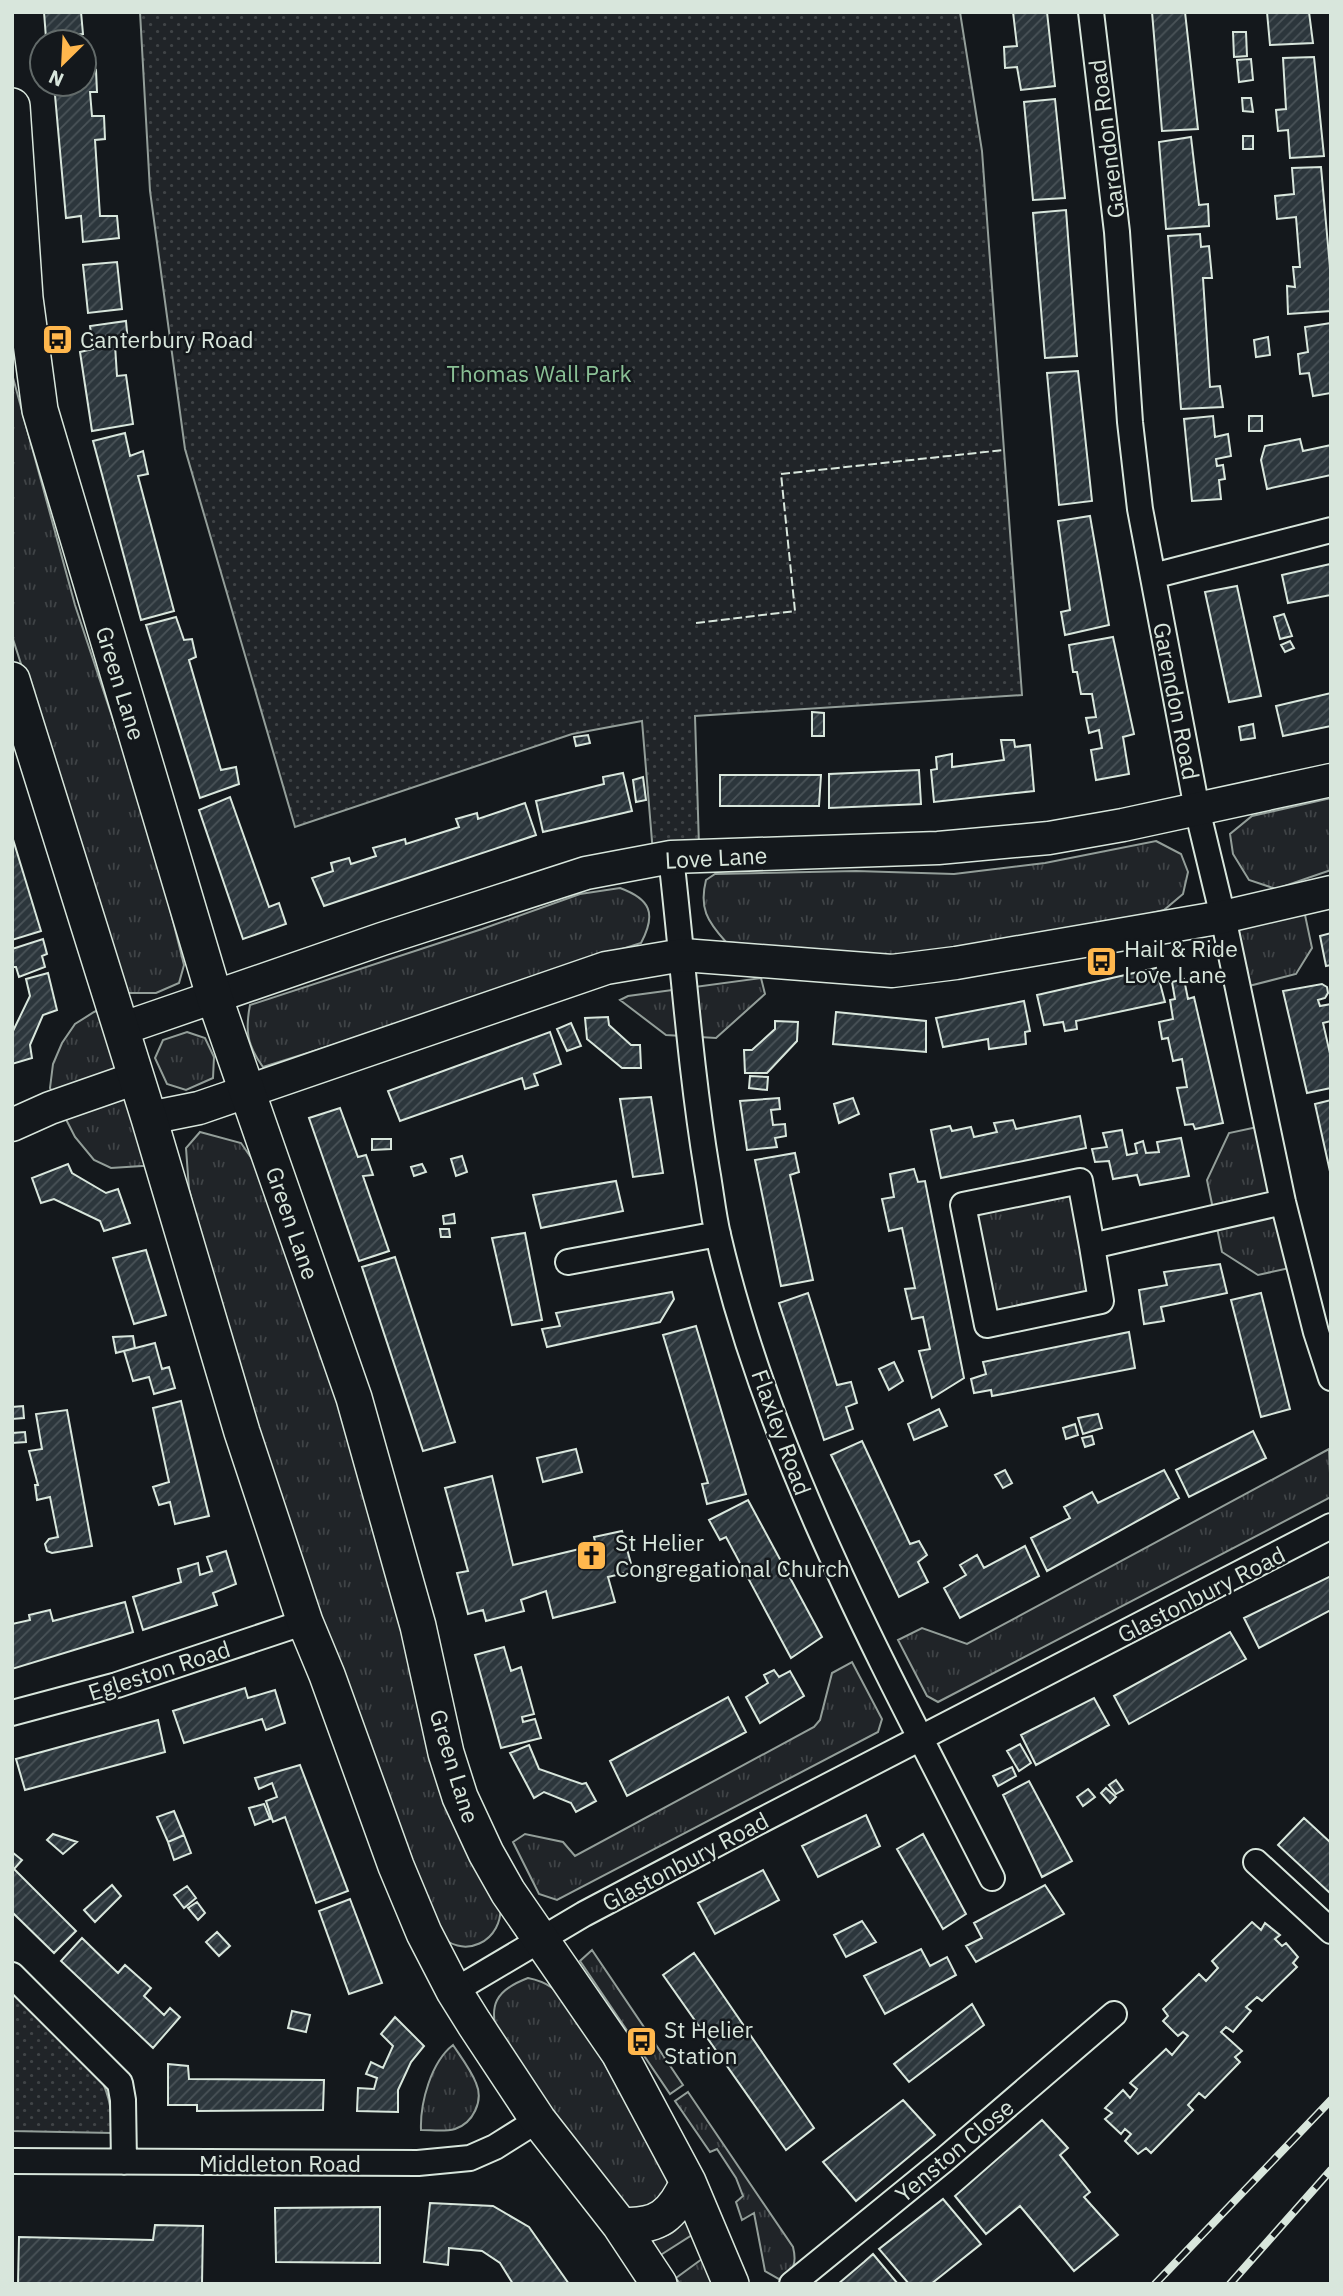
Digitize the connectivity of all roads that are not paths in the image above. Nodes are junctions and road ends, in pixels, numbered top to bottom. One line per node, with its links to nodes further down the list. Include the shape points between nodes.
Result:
1 (1091, 12): 5 (street, Garendon Road, via 1117,232 1130,422)
2 (12, 106): 3 (main road, Green Lane)
3 (19, 301): 13 (main road, Green Lane, via 40,410)
4 (1331, 530): 5 (street)
5 (1153, 576): 8 (street, Garendon Road)
6 (12, 680): 14 (main road)
7 (1331, 780): 8 (street, Love Lane)
8 (1197, 809): 9 (street, Love Lane, via 1049,838 938,849); 11 (street, Garendon Road)
9 (671, 857): 12 (street, Flaxley Road); 13 (street, Love Lane, via 586,873)
10 (1331, 892): 11 (street)
11 (1223, 917): 12 (street, via 892,971); 19 (street, Garendon Road)
12 (683, 955): 16 (street, via 606,968); 20 (street, Flaxley Road, via 700,1125)
13 (215, 999): 14 (street, Love Lane); 16 (main road, Green Lane)
14 (121, 1030): 15 (main road)
15 (136, 1078): 17 (main road); 18 (street)
16 (247, 1091): 17 (street, via 199,1108); 31 (main road, Green Lane, via 354,1398 460,1797 486,1853)
17 (149, 1118): 25 (main road, via 242,1432)
18 (12, 1125)
19 (1283, 1202): 21 (street); 23 (street, Garendon Road)
20 (718, 1234): 22 (street); 27 (street, Flaxley Road, via 782,1441 829,1551)
21 (1092, 1246): 21 (street, via 1101,1301 987,1325 963,1205 1080,1181)
22 (568, 1262)
23 (1331, 1378)
24 (1331, 1526): 27 (street, Glastonbury Road)
25 (305, 1622): 26 (street, Egleston Road, via 117,1685); 33 (main road, via 396,1866)
26 (12, 1713)
27 (920, 1736): 29 (street); 31 (street, Glastonbury Road)
28 (1256, 1862): 30 (street)
29 (992, 1878)
30 (1331, 1931)
31 (541, 1941): 33 (street, Glastonbury Road); 38 (main road, Green Lane, via 619,2053)
32 (12, 1975): 37 (street, via 120,2083)
33 (454, 1991): 35 (main road)
34 (1114, 2014): 42 (street, Yenston Close)
35 (538, 2120): 37 (street, Middleton Road, via 470,2158 418,2163); 39 (main road)
36 (12, 2161): 37 (street, Middleton Road)
37 (124, 2162)
38 (688, 2182): 39 (main road, via 677,2206 658,2220); 41 (main road, Green Lane)
39 (620, 2225): 40 (main road)
40 (659, 2284)
41 (731, 2284)
42 (792, 2284)

